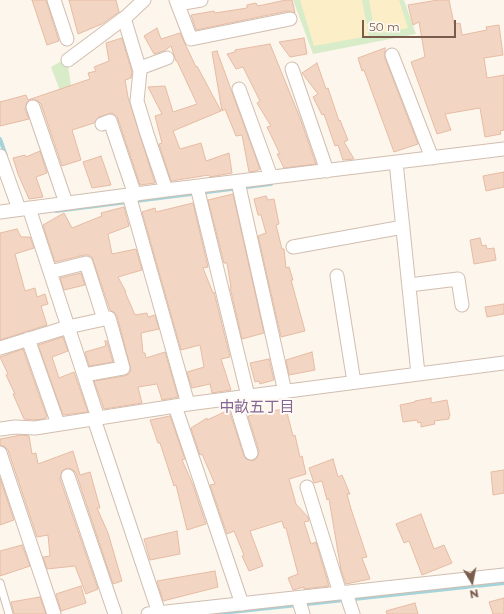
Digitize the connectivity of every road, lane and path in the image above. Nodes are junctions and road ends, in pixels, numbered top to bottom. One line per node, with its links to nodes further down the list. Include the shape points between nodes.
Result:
1 (54, 0): 7 (street)
2 (144, 0): 5 (street)
3 (201, 0): 4 (street)
4 (177, 2): 6 (street, via 192,39)
5 (124, 18): 10 (street); 11 (street)
6 (290, 19)
7 (67, 39)
8 (392, 55): 18 (street)
9 (167, 58): 11 (street)
10 (68, 60)
11 (140, 68): 24 (street, via 137,101)
12 (292, 69): 20 (street)
13 (239, 89): 21 (street)
14 (33, 107): 26 (street)
15 (102, 124): 25 (street, via 110,121)
16 (504, 149): 18 (street)
17 (0, 156): 27 (street)
18 (432, 158): 19 (street)
19 (397, 167): 20 (street); 29 (street)
20 (326, 171): 21 (street)
21 (271, 178): 22 (street)
22 (238, 182): 23 (street); 43 (street)
23 (197, 187): 24 (street); 44 (street)
24 (166, 190): 25 (street)
25 (132, 195): 26 (street); 46 (street)
26 (66, 203): 27 (street)
27 (24, 208): 28 (street); 31 (street)
28 (0, 212)
29 (403, 227): 30 (street); 33 (street)
30 (293, 247)
31 (50, 272): 35 (street, via 86,263); 36 (street)
32 (337, 276): 42 (street)
33 (409, 285): 34 (street, via 458,279); 40 (street)
34 (462, 305)
35 (104, 319): 36 (street); 41 (street, via 108,318 123,368)
36 (68, 327): 37 (street); 41 (street)
37 (28, 339): 38 (street); 48 (street)
38 (0, 348)
39 (504, 363): 40 (street)
40 (418, 374): 42 (street)
41 (84, 375): 47 (street)
42 (354, 382): 43 (street)
43 (285, 392): 44 (street)
44 (248, 396): 45 (street)
45 (234, 398): 46 (street); 51 (street)
46 (182, 405): 47 (street); 58 (street)
47 (96, 418): 48 (street); 59 (street)
48 (58, 424): 49 (street, via 35,428)
49 (0, 429)
50 (0, 453): 61 (street)
51 (251, 453)
52 (68, 476): 62 (street)
53 (307, 487): 56 (street)
54 (504, 575): 56 (street)
55 (0, 583): 60 (lane)
56 (343, 593): 57 (street); 64 (street)
57 (298, 598): 58 (street); 63 (street)
58 (242, 604): 59 (street)
59 (153, 613)
60 (9, 614)
61 (54, 614)
62 (115, 614)
63 (304, 614)
64 (353, 614)

